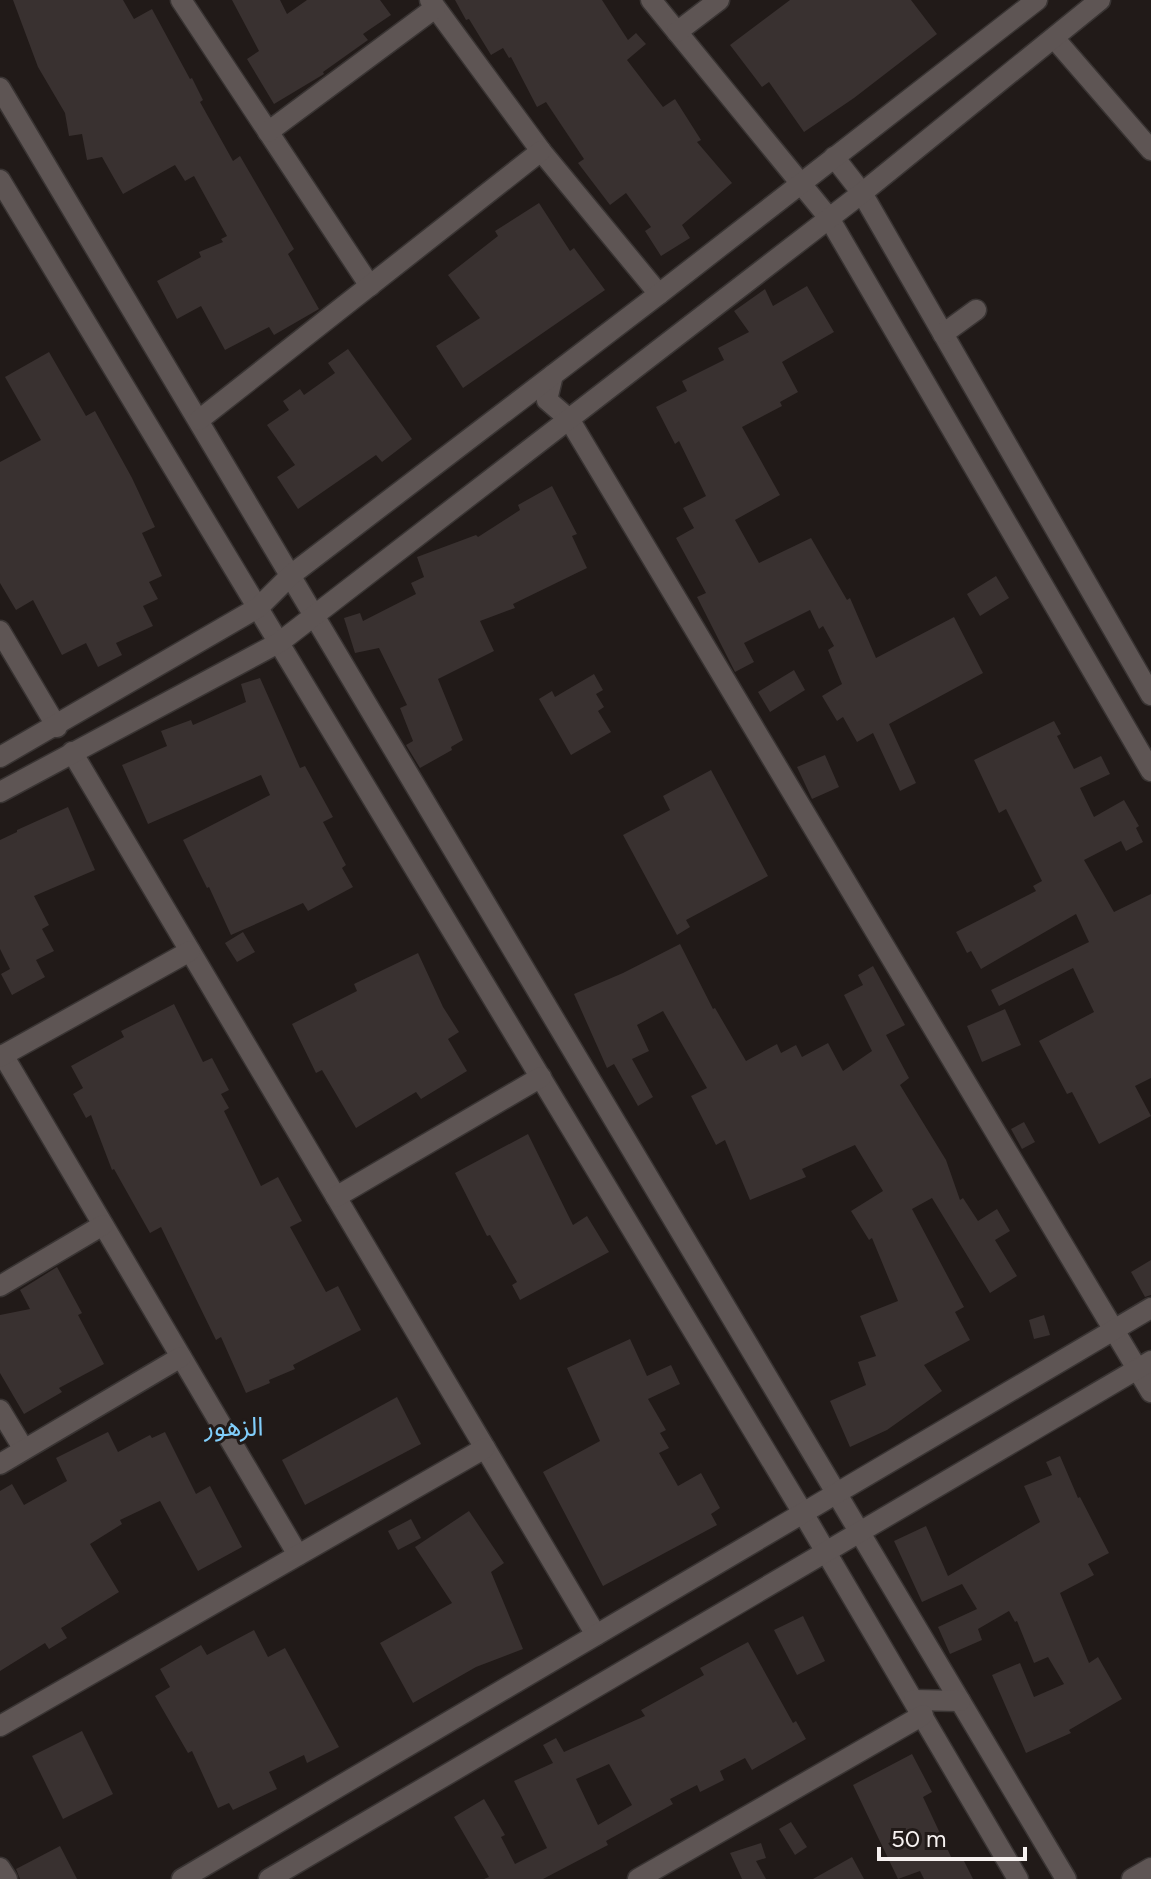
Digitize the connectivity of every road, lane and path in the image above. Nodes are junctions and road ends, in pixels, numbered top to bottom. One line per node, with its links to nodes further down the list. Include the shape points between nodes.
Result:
1 (181, 0): 10 (street)
2 (651, 0): 7 (street)
3 (719, 0): 7 (street)
4 (1037, 0): 13 (street)
5 (1100, 0): 8 (street)
6 (432, 4): 10 (street); 12 (street)
7 (677, 32): 15 (street)
8 (1054, 38): 11 (street); 16 (street)
9 (0, 88): 24 (street)
10 (268, 132): 18 (street)
11 (1151, 150)
12 (541, 151): 18 (street); 19 (street)
13 (834, 157): 15 (street); 16 (street)
14 (0, 180): 26 (street)
15 (800, 183): 17 (street); 19 (street)
16 (862, 193): 17 (street); 21 (street)
17 (829, 218): 23 (street); 34 (street)
18 (370, 286): 24 (street)
19 (659, 294): 22 (street)
20 (976, 310): 21 (street)
21 (943, 334): 30 (street)
22 (553, 375): 23 (street, via 547,400); 25 (street)
23 (569, 419): 27 (street); 43 (street)
24 (199, 420): 25 (street)
25 (291, 575): 26 (street); 27 (street)
26 (259, 607): 29 (street); 31 (street)
27 (315, 616): 29 (street); 51 (street)
28 (0, 631): 31 (street)
29 (280, 642): 32 (street); 38 (street)
30 (1151, 695)
31 (57, 727): 33 (street)
32 (72, 752): 35 (street); 36 (street)
33 (0, 757)
34 (1151, 771)
35 (0, 792)
36 (190, 951): 37 (street); 39 (street)
37 (1, 1056): 40 (street)
38 (541, 1077): 39 (street); 52 (street)
39 (336, 1197): 49 (street)
40 (103, 1225): 41 (street); 44 (street)
41 (0, 1286)
42 (1151, 1308): 43 (street)
43 (1114, 1330): 45 (street); 51 (street)
44 (181, 1357): 48 (street); 55 (street)
45 (1144, 1365): 46 (street); 53 (street)
46 (1151, 1392)
47 (0, 1410): 48 (street)
48 (23, 1448): 50 (street)
49 (485, 1448): 55 (street); 56 (street)
50 (0, 1464)
51 (837, 1493): 52 (street); 53 (street)
52 (803, 1513): 54 (street); 56 (street)
53 (859, 1532): 54 (street); 57 (street)
54 (826, 1552): 58 (street); 64 (street)
55 (298, 1555): 59 (street)
56 (596, 1635): 63 (street)
57 (960, 1701): 58 (street); 67 (street)
58 (918, 1708): 65 (street); 66 (street)
59 (0, 1726)
60 (0, 1868): 62 (street)
61 (1151, 1868): 68 (street)
62 (7, 1879)
63 (182, 1879)
64 (269, 1879)
65 (638, 1879)
66 (1018, 1879)
67 (1066, 1879)
68 (1132, 1879)

